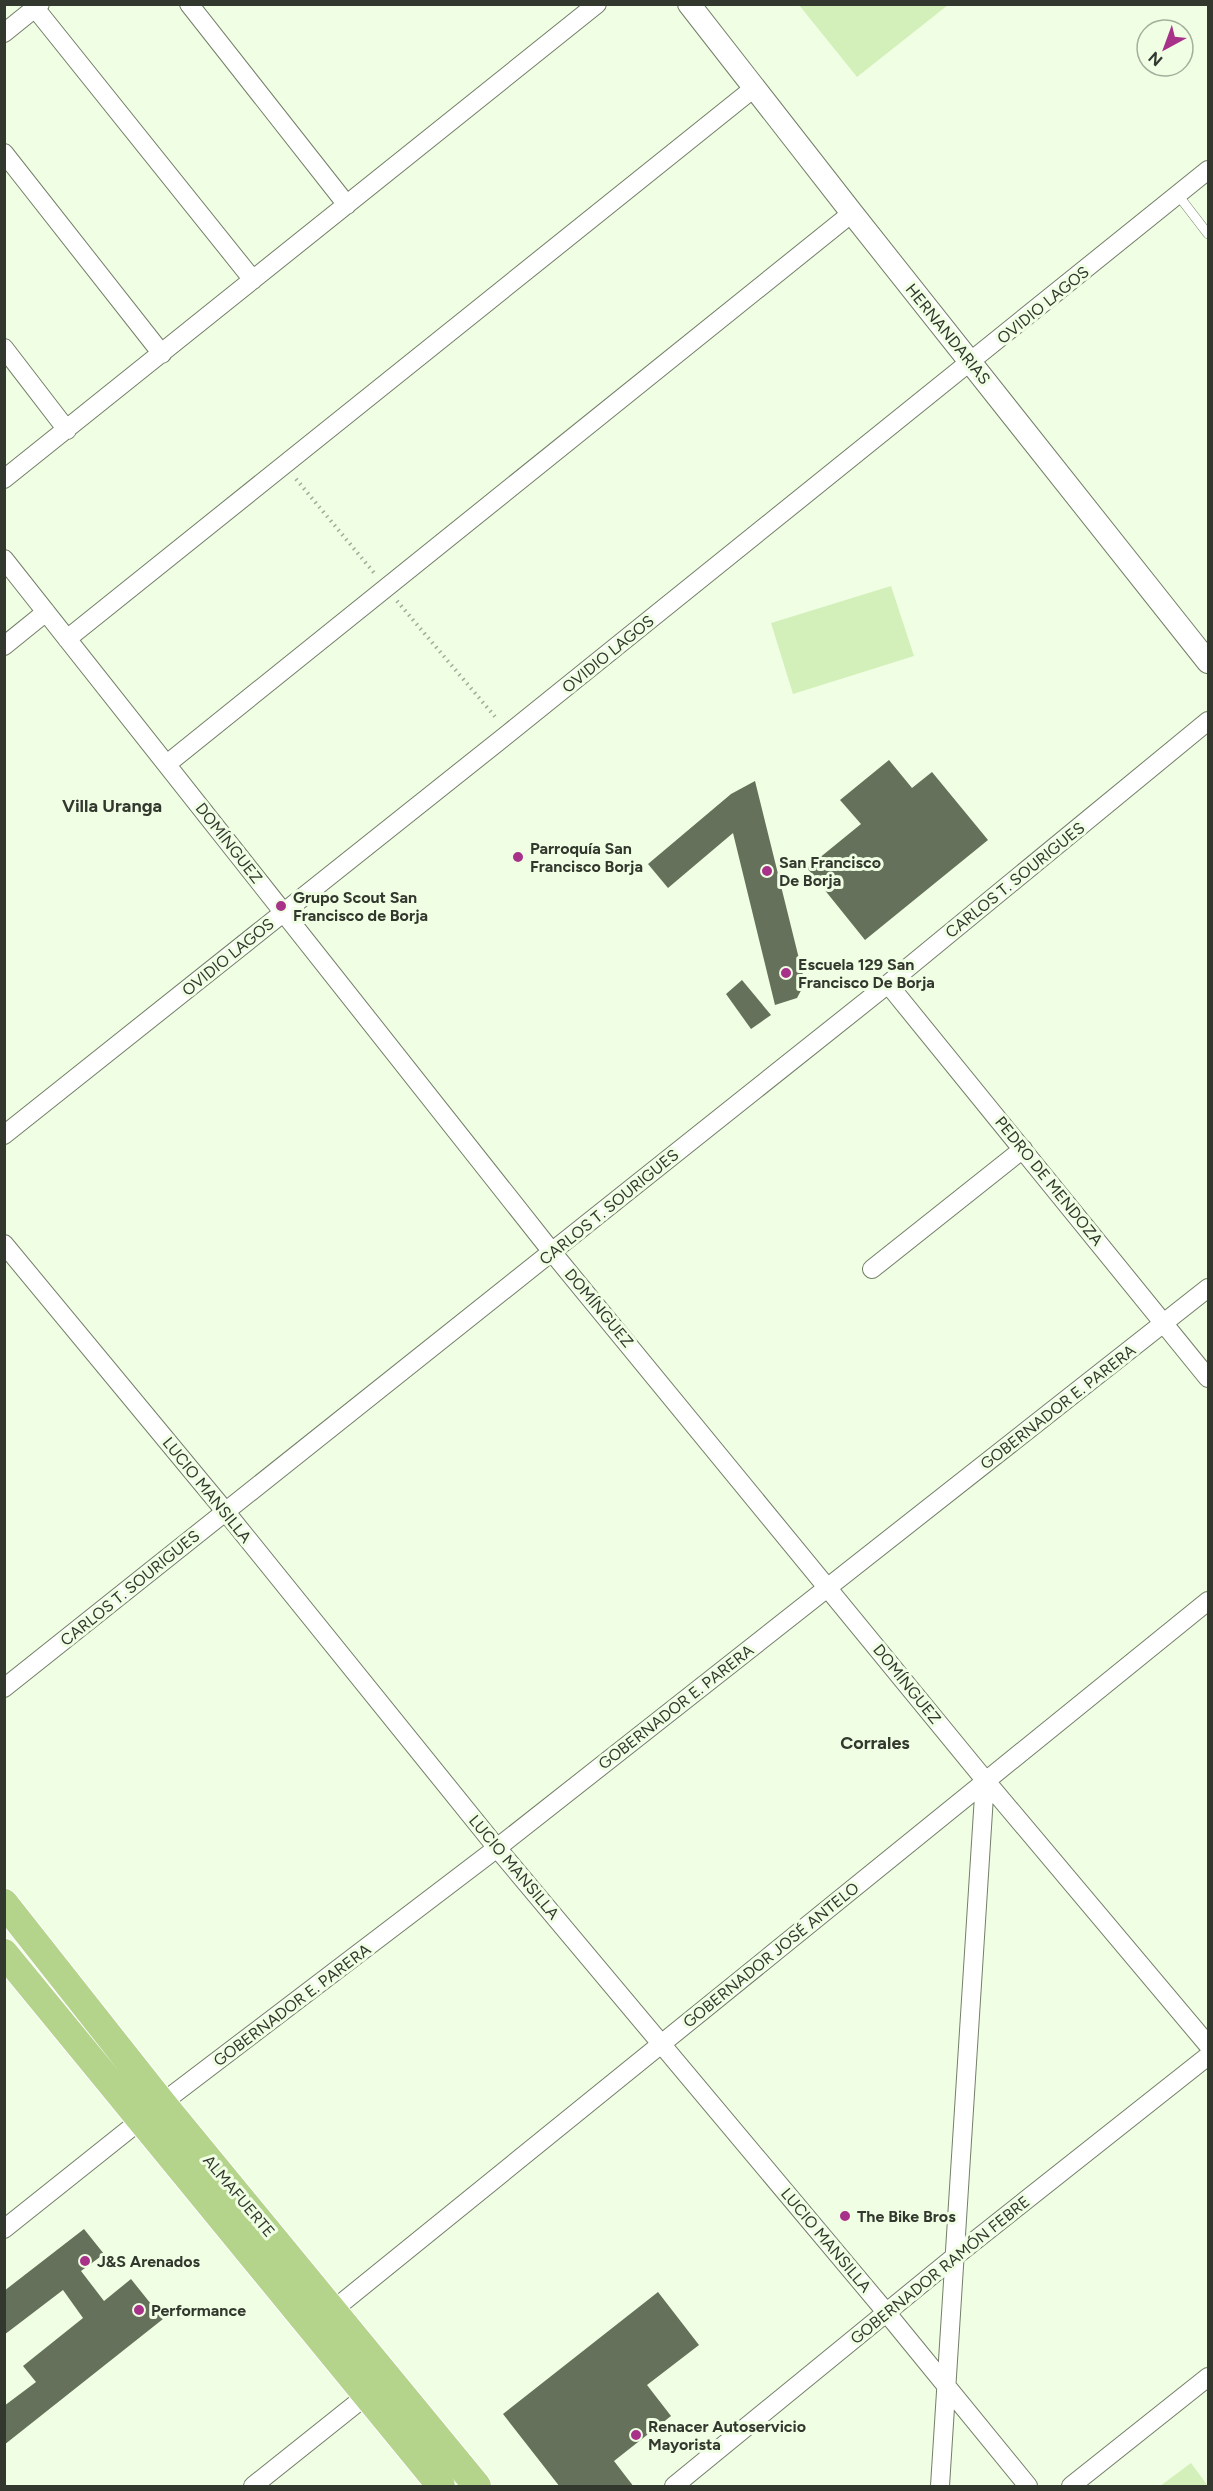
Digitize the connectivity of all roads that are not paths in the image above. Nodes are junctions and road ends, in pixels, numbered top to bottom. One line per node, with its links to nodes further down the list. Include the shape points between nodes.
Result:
1 (189, 4): 10 (street)
2 (597, 4): 10 (street)
3 (689, 4): 6 (street, HERNANDARIAS)
4 (37, 6): 5 (street); 13 (street)
5 (4, 33)
6 (754, 88): 11 (street, HERNANDARIAS); 21 (street)
7 (4, 153): 15 (street)
8 (1209, 170): 9 (street, OVIDIO LAGOS)
9 (1178, 195): 12 (lane); 16 (street, OVIDIO LAGOS)
10 (347, 205): 13 (street)
11 (852, 213): 16 (street, HERNANDARIAS); 25 (street)
12 (1209, 234)
13 (253, 280): 15 (street)
14 (4, 348): 17 (street)
15 (162, 354): 17 (street)
16 (971, 363): 23 (street, HERNANDARIAS); 26 (street, OVIDIO LAGOS)
17 (67, 430): 18 (street)
18 (4, 479)
19 (4, 559): 20 (street, DOMÍNGUEZ)
20 (46, 612): 21 (street, DOMÍNGUEZ); 22 (street)
21 (67, 639): 25 (street, DOMÍNGUEZ)
22 (4, 646)
23 (1209, 662)
24 (1209, 721): 27 (street, CARLOS T. SOURIGUES)
25 (167, 764): 26 (street, DOMÍNGUEZ)
26 (284, 912): 28 (street, OVIDIO LAGOS); 31 (street, DOMÍNGUEZ)
27 (888, 984): 29 (street, PEDRO DE MENDOZA); 31 (street, CARLOS T. SOURIGUES)
28 (4, 1135)
29 (1023, 1149): 32 (street); 34 (street, PEDRO DE MENDOZA)
30 (4, 1244): 36 (street, LUCIO MANSILLA)
31 (552, 1252): 36 (street, CARLOS T. SOURIGUES); 37 (street, DOMÍNGUEZ)
32 (872, 1269)
33 (1209, 1288): 34 (street, GOBERNADOR E. PARERA)
34 (1165, 1324): 35 (street, PEDRO DE MENDOZA); 37 (street, GOBERNADOR E. PARERA)
35 (1209, 1378)
36 (225, 1511): 39 (street, CARLOS T. SOURIGUES); 41 (street, LUCIO MANSILLA)
37 (828, 1587): 40 (street, DOMÍNGUEZ); 41 (street, GOBERNADOR E. PARERA)
38 (1209, 1601): 40 (street, GOBERNADOR JOSÉ ANTELO)
39 (4, 1688)
40 (985, 1780): 44 (street, GOBERNADOR JOSÉ ANTELO); 45 (street, DOMÍNGUEZ); 50 (street)
41 (497, 1848): 44 (street, LUCIO MANSILLA); 47 (street, GOBERNADOR E. PARERA)
42 (4, 1903): 47 (main road, ALMAFUERTE)
43 (4, 1953): 48 (main road, ALMAFUERTE)
44 (662, 2044): 51 (street, GOBERNADOR JOSÉ ANTELO); 52 (street, LUCIO MANSILLA)
45 (1209, 2045)
46 (1209, 2056): 50 (street, GOBERNADOR RAMÓN FEBRE)
47 (162, 2103): 48 (street, GOBERNADOR E. PARERA); 51 (main road, ALMAFUERTE)
48 (140, 2121): 49 (street, GOBERNADOR E. PARERA); 55 (main road, ALMAFUERTE)
49 (4, 2229)
50 (953, 2258): 52 (street, GOBERNADOR RAMÓN FEBRE); 54 (street)
51 (333, 2310): 58 (main road, ALMAFUERTE)
52 (886, 2313): 54 (street, LUCIO MANSILLA); 59 (street, GOBERNADOR RAMÓN FEBRE)
53 (1209, 2377): 62 (street)
54 (945, 2387): 60 (street); 61 (street, LUCIO MANSILLA)
55 (367, 2395): 56 (street); 57 (main road, ALMAFUERTE)
56 (253, 2487)
57 (441, 2487)
58 (477, 2487)
59 (674, 2487)
60 (940, 2487)
61 (1028, 2487)
62 (1071, 2487)

